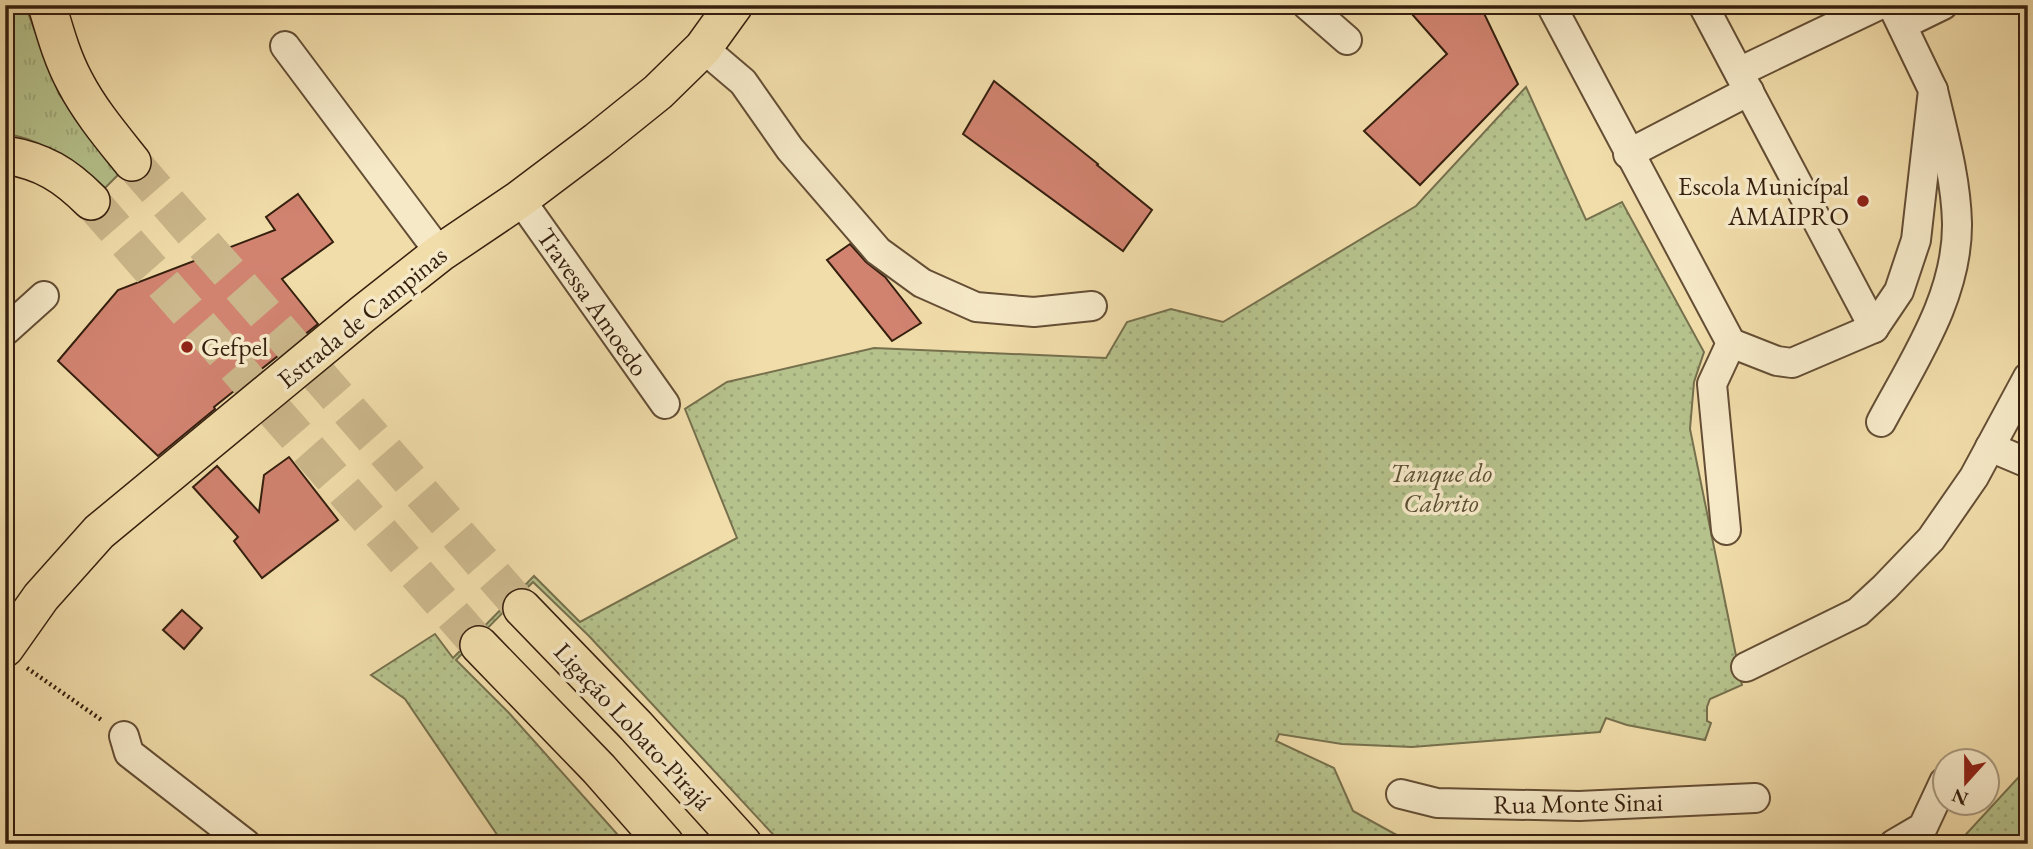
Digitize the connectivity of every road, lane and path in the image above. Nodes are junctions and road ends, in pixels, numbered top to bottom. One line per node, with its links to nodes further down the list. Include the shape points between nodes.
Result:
1 (47, 5): 16 (main road, via 76,85)
2 (734, 5): 11 (main road, Estrada de Campinas)
3 (1307, 5): 9 (street)
4 (1551, 5): 15 (street)
5 (1703, 5): 12 (street)
6 (1879, 5): 12 (street)
7 (1943, 5): 8 (street)
8 (1897, 15): 13 (street)
9 (1347, 40)
10 (285, 46): 19 (street)
11 (703, 48): 17 (main road, Estrada de Campinas, via 658,92); 21 (street, via 743,82 790,149 878,251 922,283 976,307 1034,312)
12 (1744, 81): 15 (street); 22 (street)
13 (1933, 90): 22 (street, via 1916,240 1899,291); 27 (street, via 1952,176 1957,224 1951,276 1933,325)
14 (5, 155): 18 (main road, via 58,172)
15 (1628, 155): 24 (street)
16 (132, 162)
17 (520, 199): 19 (main road, Estrada de Campinas); 26 (street, Travessa Amoedo)
18 (91, 201)
19 (440, 253): 32 (main road, Estrada de Campinas, via 99,532 41,597)
20 (44, 296): 23 (street)
21 (1092, 306)
22 (1874, 328): 24 (street, via 1792,363)
23 (5, 331)
24 (1731, 344): 30 (street, via 1712,384)
25 (2028, 377): 28 (street)
26 (665, 404)
27 (1881, 422)
28 (1990, 447): 29 (street); 34 (street, via 1931,539 1858,612)
29 (2028, 463)
30 (1727, 530)
31 (522, 608): 41 (main road, Ligação Lobato-Pirajá)
32 (15, 641): 35 (path)
33 (479, 645): 40 (main road, Ligação Lobato-Pirajá)
34 (1746, 667)
35 (124, 736): 39 (street, via 129,753)
36 (1401, 794): 37 (street, Rua Monte Sinai, via 1437,803 1580,806)
37 (1755, 798)
38 (1932, 808): 42 (street, via 1923,827)
39 (247, 844)
40 (665, 844)
41 (743, 844)
42 (1894, 844)

